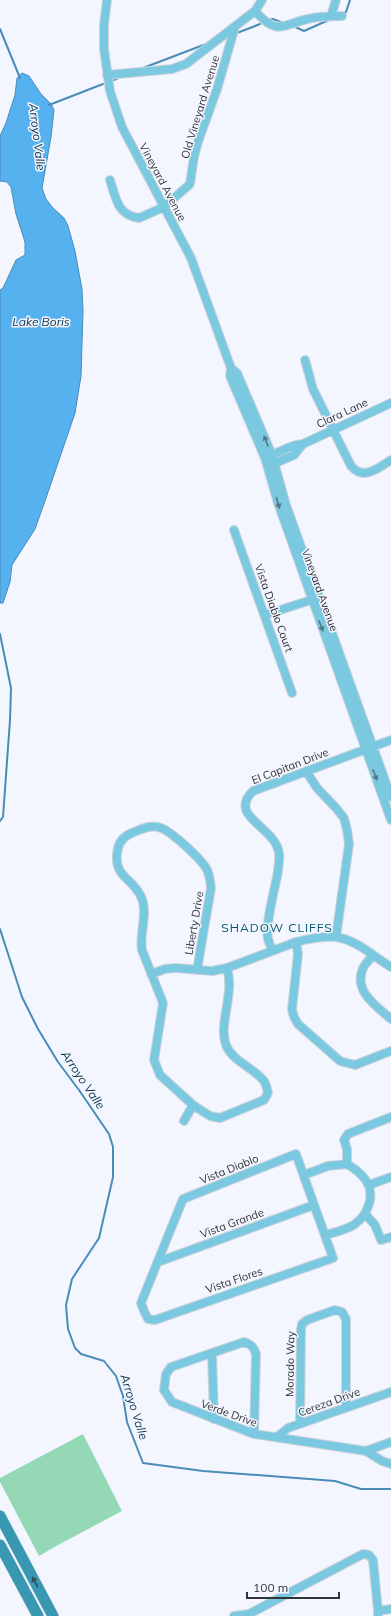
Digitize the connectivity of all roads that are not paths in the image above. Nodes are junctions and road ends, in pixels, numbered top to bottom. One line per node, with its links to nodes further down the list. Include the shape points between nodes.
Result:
1 (107, 0): 8 (street, Vineyard Avenue, via 104,25)
2 (262, 0): 4 (street)
3 (336, 0): 5 (street)
4 (255, 11): 5 (street, via 268,24 277,28 307,19); 7 (street)
5 (331, 16): 6 (street)
6 (342, 16)
7 (236, 26): 8 (street, via 186,64 172,69); 10 (street, Old Vineyard Avenue, via 218,89 198,142 190,184)
8 (107, 75): 10 (street, Vineyard Avenue, via 122,127)
9 (110, 180): 10 (street, Old Vineyard Avenue, via 120,208 125,214 139,218)
10 (164, 207): 12 (street, Vineyard Avenue, via 191,258)
11 (305, 360): 14 (street, via 313,389)
12 (231, 368): 16 (street, Vineyard Avenue, one-way to 12, via 237,373); 18 (street, Vineyard Avenue, via 230,376)
13 (391, 403): 14 (street, Clara Lane)
14 (333, 429): 15 (street, Clara Lane); 17 (street, via 355,471 368,473)
15 (303, 444): 16 (street, Clara Lane, via 297,444); 18 (street, Clara Lane, via 294,455)
16 (272, 456): 18 (street)
17 (391, 460)
18 (271, 465): 20 (street, Vineyard Avenue, via 278,503)
19 (234, 530): 21 (street, Vista Diablo Court)
20 (315, 598): 21 (street); 24 (street, Vineyard Avenue)
21 (265, 615): 22 (street, Vista Diablo Court)
22 (292, 694)
23 (391, 740): 24 (street, El Capitan Drive)
24 (369, 748): 25 (street, El Capitan Drive); 26 (street, Vineyard Avenue); 27 (street, Vineyard Avenue, one-way to 27)
25 (306, 771): 28 (street, via 317,788 344,818 347,830 349,844); 30 (street, El Capitan Drive, via 253,791 245,804 246,813 271,836 279,854 268,937)
26 (391, 797)
27 (391, 820)
28 (336, 937): 29 (street); 31 (street, via 355,944)
29 (296, 942): 30 (street); 37 (street, via 298,954 292,1009 298,1024 340,1061 346,1063 355,1065)
30 (272, 950): 33 (street)
31 (373, 955): 32 (street); 36 (street, via 363,968 360,980 363,991 370,1001)
32 (391, 967)
33 (228, 968): 34 (street); 38 (street, via 230,993 224,1034 226,1045 232,1054 265,1082 268,1092 264,1100 220,1118 210,1116)
34 (197, 970): 35 (street, via 176,968); 35 (street, Liberty Drive, via 211,888 210,878 199,858 160,827 151,826 127,834 120,840 117,867 120,874 138,890 143,901 141,942)
35 (151, 974): 38 (street, via 163,1003 154,1060 160,1075)
36 (391, 1019)
37 (391, 1051)
38 (194, 1105): 40 (street)
39 (391, 1117): 41 (street, via 348,1134 344,1140)
40 (184, 1121)
41 (347, 1164): 42 (street, via 328,1166); 44 (street, via 362,1174)
42 (304, 1175): 45 (street, Vista Diablo); 49 (street, Vista Diablo, via 296,1154 183,1199)
43 (391, 1177): 44 (street)
44 (369, 1184): 46 (street, via 371,1197)
45 (314, 1205): 47 (street, Vista Flores); 49 (street, Vista Grande)
46 (366, 1215): 47 (street, via 354,1225); 48 (street, via 375,1224 381,1240)
47 (325, 1236): 49 (street, Vista Flores, via 333,1258 155,1320 148,1318 141,1303)
48 (391, 1237)
49 (158, 1262)
50 (212, 1353): 53 (street); 53 (street, Verde Drive, via 171,1367 166,1374 164,1390 172,1402); 55 (street, Verde Drive, via 244,1342 254,1348)
51 (391, 1392): 52 (street, Cereza Drive)
52 (346, 1408): 54 (street, Cereza Drive); 54 (street, Morado Way, via 346,1320 342,1312 335,1310 302,1324)
53 (214, 1419): 55 (street, Verde Drive)
54 (300, 1424): 56 (street, Cereza Drive, via 288,1428)
55 (254, 1434): 56 (street, Verde Drive)
56 (277, 1437): 58 (street, Verde Drive)
57 (391, 1442): 58 (street)
58 (366, 1451): 59 (street, Verde Drive)
59 (391, 1464)
60 (0, 1516): 65 (main road, one-way to 60)
61 (0, 1545): 64 (main road)
62 (391, 1609): 63 (street)
63 (378, 1614): 66 (street, via 374,1560 363,1554 249,1614)
64 (38, 1616)
65 (53, 1616)
66 (234, 1616)

